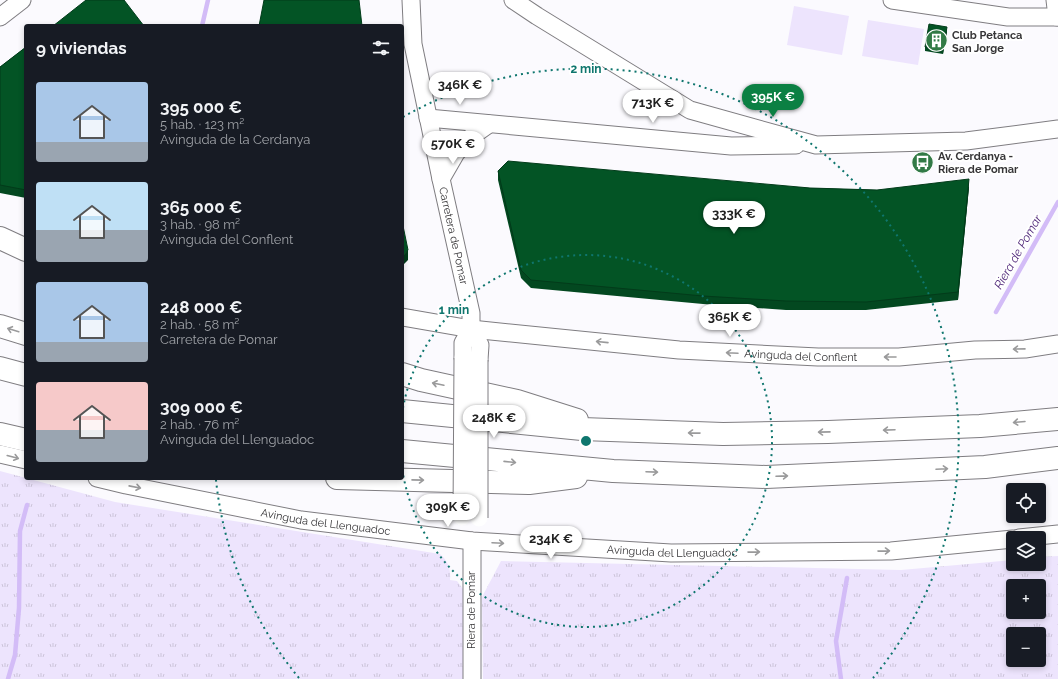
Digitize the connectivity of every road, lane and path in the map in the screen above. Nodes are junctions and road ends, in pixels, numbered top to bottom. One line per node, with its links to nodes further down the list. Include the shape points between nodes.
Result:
1 (22, 0): 6 (street)
2 (411, 0): 8 (street, Carretera de Pomar, via 413,44)
3 (513, 0): 11 (street, via 690,110)
4 (1055, 0): 7 (street)
5 (901, 1): 7 (street, via 1008,17)
6 (0, 17)
7 (1057, 17)
8 (428, 118): 9 (street); 12 (street, Carretera de Pomar)
9 (489, 124): 11 (street, via 731,146); 12 (street, via 472,136 456,153)
10 (1058, 129): 11 (street, via 966,141)
11 (816, 145)
12 (441, 179): 18 (street, Carretera de Pomar, via 471,313)
13 (0, 236): 14 (street); 15 (highway)
14 (24, 242)
15 (24, 249)
16 (404, 317): 18 (street, Avinguda del Conflent)
17 (0, 326): 19 (highway, one-way to 17)
18 (471, 329): 20 (street, Avinguda del Conflent, one-way to 18, via 1025,349 975,350 900,357 818,357 679,350); 21 (street, Carretera de Pomar, via 463,343)
19 (24, 333)
20 (1058, 344)
21 (471, 359): 40 (street, Carretera de Pomar, bridge, via 479,518); 40 (street, Carretera de Pomar, bridge, via 462,517)
22 (0, 368): 23 (highway)
23 (24, 374)
24 (404, 375): 27 (highway, one-way to 24, via 517,401)
25 (404, 411): 27 (highway)
26 (1058, 419): 27 (highway, one-way to 27, via 980,426 828,432 723,434)
27 (610, 431)
28 (0, 434): 29 (highway)
29 (24, 440)
30 (404, 451): 34 (highway, one-way to 34)
31 (0, 454): 33 (street, one-way to 33)
32 (1058, 458): 34 (highway, one-way to 32, via 766,477 985,467)
33 (24, 460)
34 (613, 471): 36 (highway, one-way to 34, via 529,483)
35 (105, 480): 40 (street, Avinguda del Llenguadoc, one-way to 40, via 300,520)
36 (404, 480)
37 (1058, 534): 38 (street)
38 (1046, 535)
39 (1006, 540): 40 (street, Avinguda del Llenguadoc, one-way to 39, via 671,553 891,551)
40 (471, 541): 41 (street, Riera de Pomar)
41 (472, 679)

